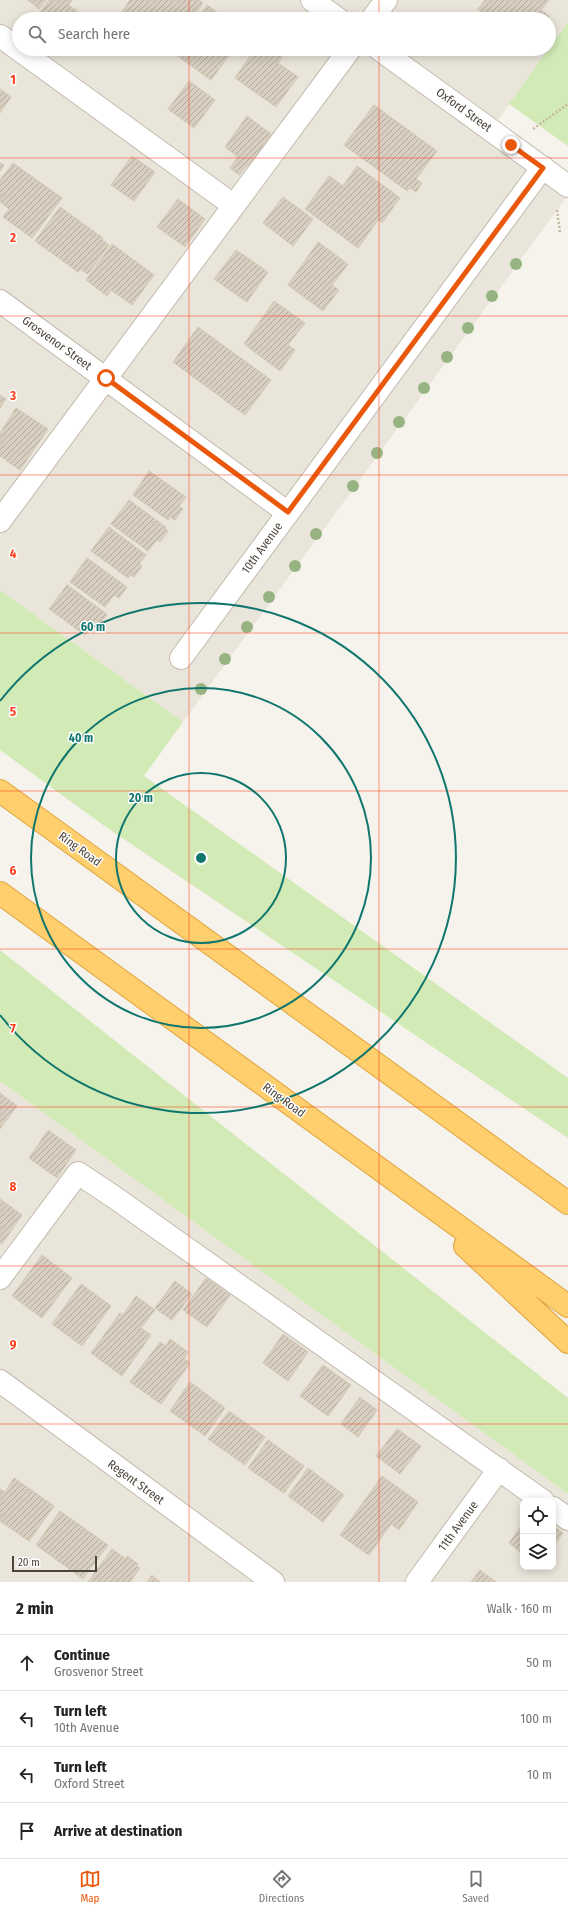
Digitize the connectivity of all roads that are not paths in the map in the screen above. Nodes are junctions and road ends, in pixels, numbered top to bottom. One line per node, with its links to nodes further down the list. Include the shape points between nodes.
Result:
1 (312, 0): 3 (street)
2 (386, 0): 4 (street)
3 (328, 12)
4 (377, 12)
5 (0, 36): 6 (street)
6 (12, 45)
7 (28, 56): 12 (street)
8 (345, 56): 12 (street)
9 (390, 56): 10 (street, Oxford Street)
10 (543, 168): 11 (street, Oxford Street); 15 (street, 10th Avenue)
11 (568, 186)
12 (233, 205): 14 (street)
13 (0, 301): 14 (street, Grosvenor Street)
14 (106, 378): 15 (street, Grosvenor Street); 16 (street)
15 (288, 512): 17 (street, 10th Avenue)
16 (0, 521)
17 (181, 658)
18 (0, 791): 21 (highway, Ring Road)
19 (0, 893): 20 (highway, Ring Road)
20 (398, 1184): 23 (highway, Ring Road); 24 (highway)
21 (564, 1200)
22 (0, 1278): 26 (street, via 78,1174 114,1196)
23 (568, 1306)
24 (568, 1342)
25 (0, 1381): 30 (street, Regent Street)
26 (499, 1469): 27 (street); 31 (street, 11th Avenue)
27 (539, 1498)
28 (556, 1510): 29 (street)
29 (568, 1519)
30 (273, 1582)
31 (417, 1582)

